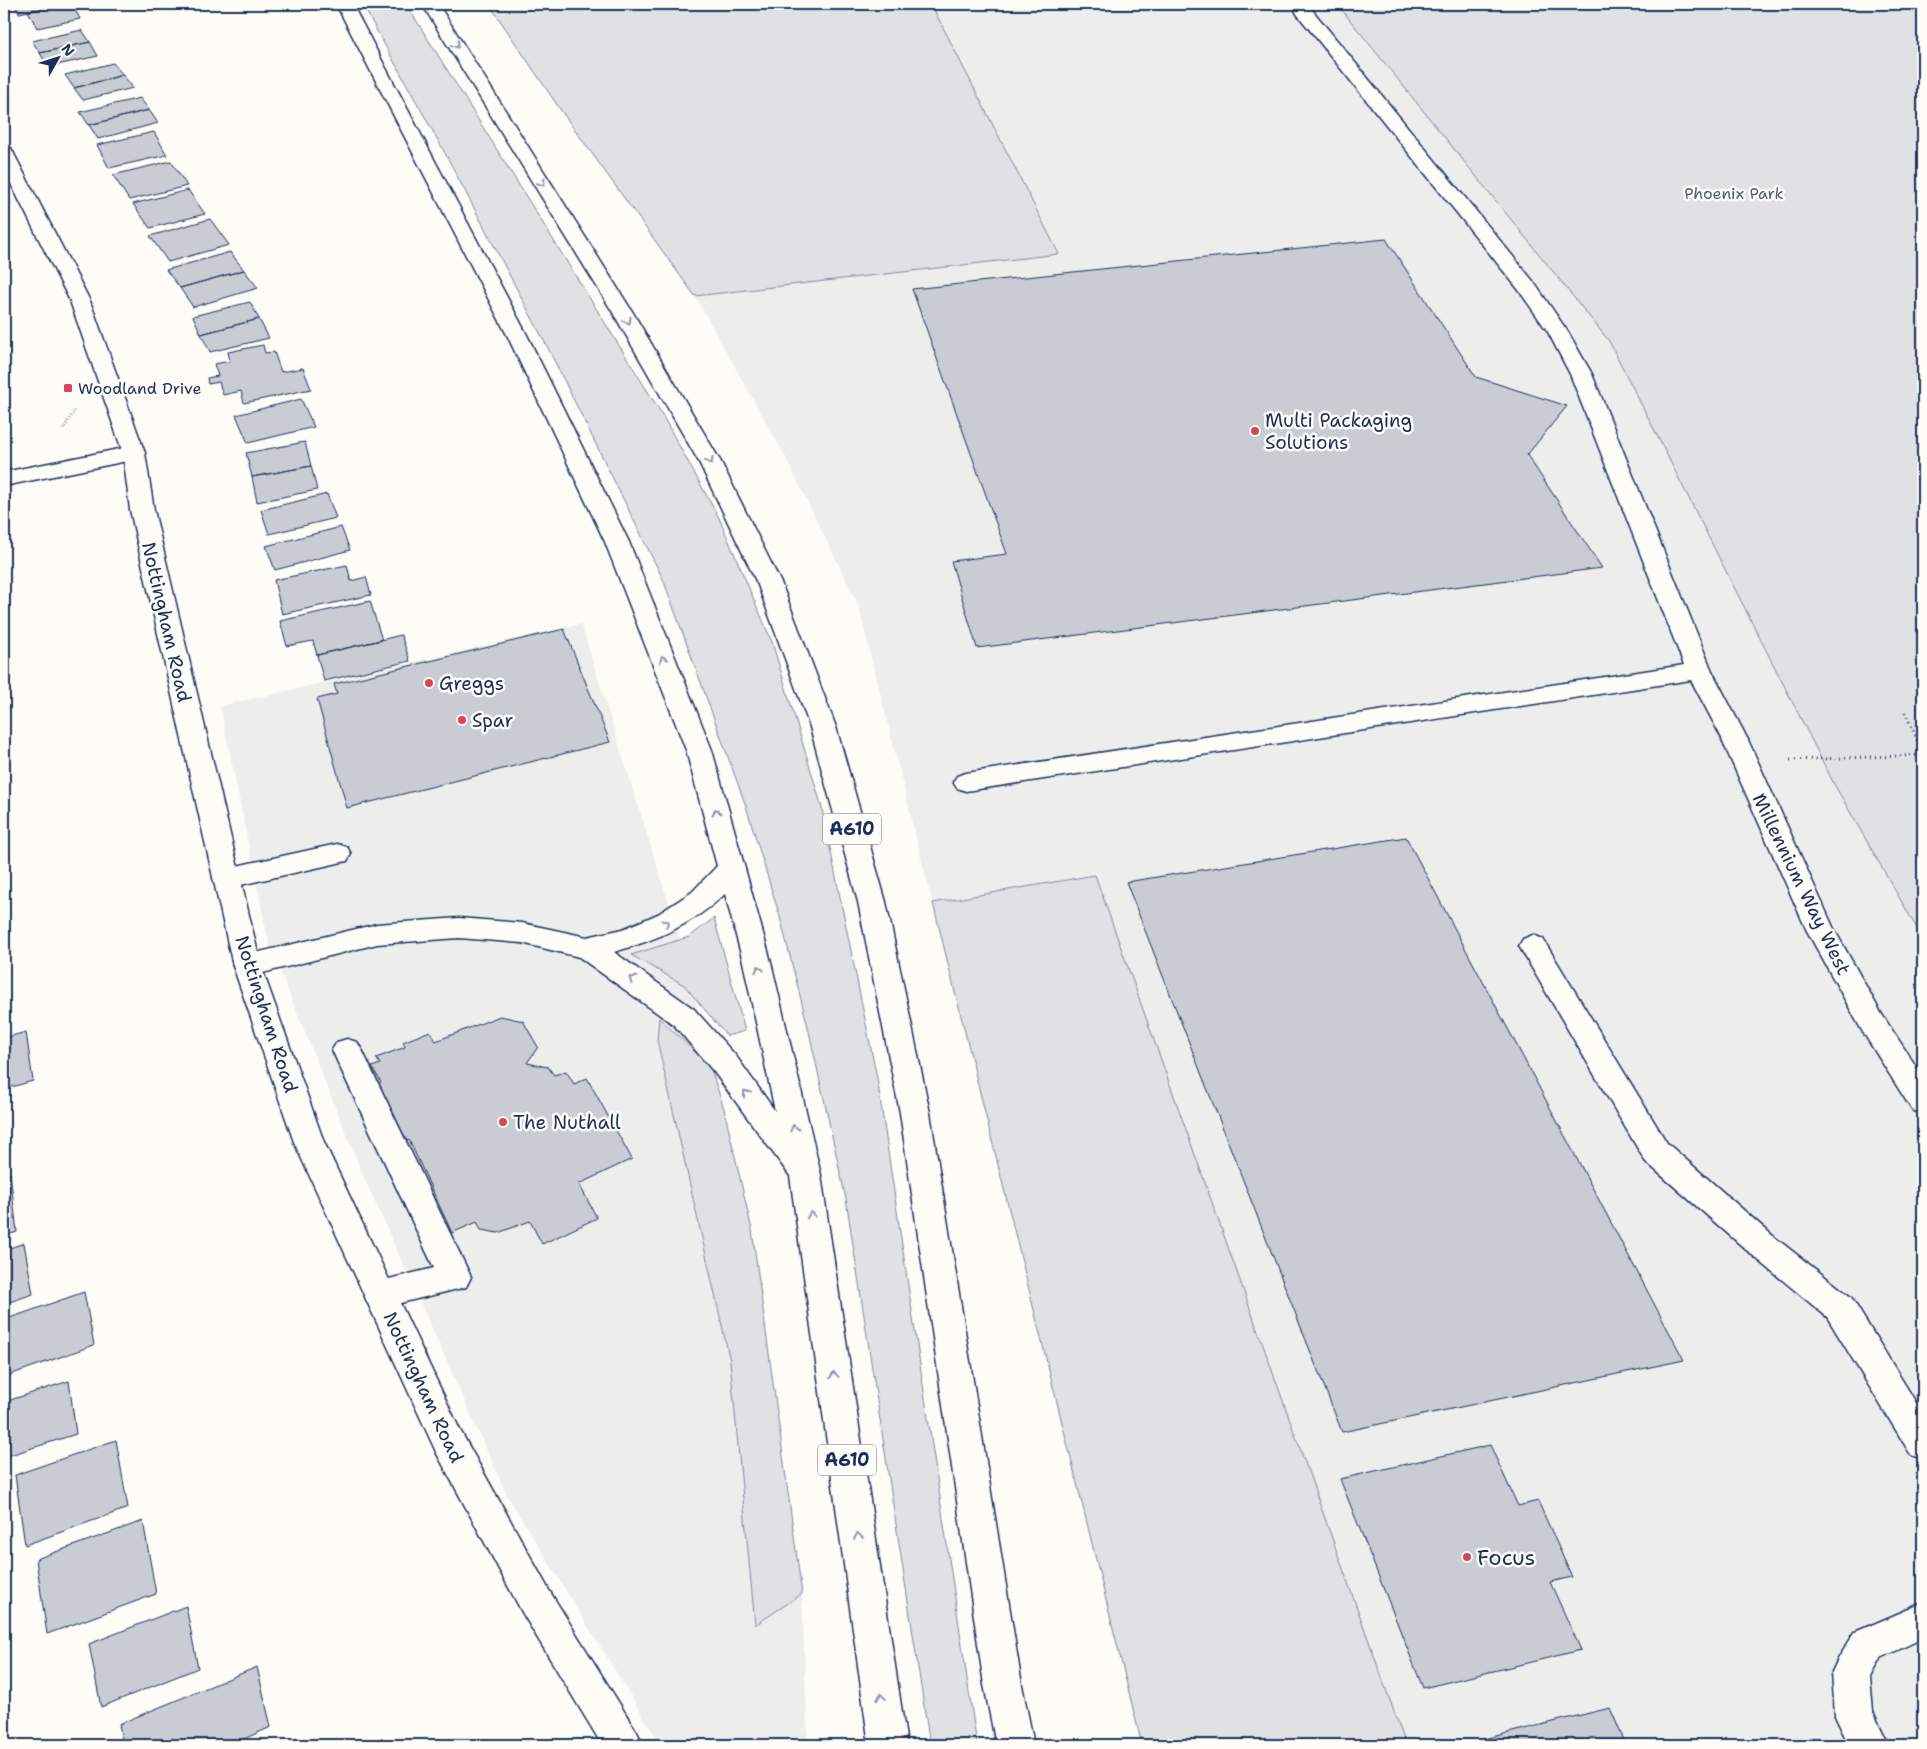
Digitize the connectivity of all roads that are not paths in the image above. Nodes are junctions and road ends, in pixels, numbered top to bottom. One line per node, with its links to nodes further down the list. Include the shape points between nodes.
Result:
1 (344, 4): 10 (main road, A610, one-way to 1, via 699,750 617,542 517,335)
2 (430, 4): 23 (main road, A610, one-way to 23, via 622,311 710,462 770,585 824,727 872,902 915,1113)
3 (1303, 10): 7 (main road, Millennium Way West, via 1526,285 1558,332 1599,416)
4 (4, 152): 5 (main road, Nottingham Road, via 80,301)
5 (134, 453): 6 (main road); 11 (main road, Nottingham Road, via 142,510)
6 (4, 479)
7 (1699, 671): 8 (main road); 16 (main road, Millennium Way West, via 1740,751 1820,929 1871,1021)
8 (966, 782)
9 (337, 854): 11 (main road)
10 (732, 867): 13 (main road, one-way to 10, via 627,940 660,927 693,907 718,886); 17 (main road, A610, one-way to 10)
11 (227, 878): 14 (main road, Nottingham Road)
12 (1533, 946): 19 (main road, via 1656,1152 1839,1307)
13 (587, 948): 14 (main road, via 522,933 459,928 377,934); 17 (main road, one-way to 13, via 725,1064 684,1017)
14 (247, 966): 18 (main road, Nottingham Road, via 309,1142)
15 (347, 1050): 18 (main road, via 455,1277)
16 (1923, 1102)
17 (805, 1175): 22 (main road, A610, one-way to 17)
18 (380, 1294): 21 (main road, Nottingham Road, via 448,1441 536,1602)
19 (1923, 1444)
20 (1923, 1620): 24 (main road, via 1868,1645 1851,1672 1854,1716)
21 (624, 1745)
22 (888, 1745)
23 (1015, 1745)
24 (1870, 1745)

